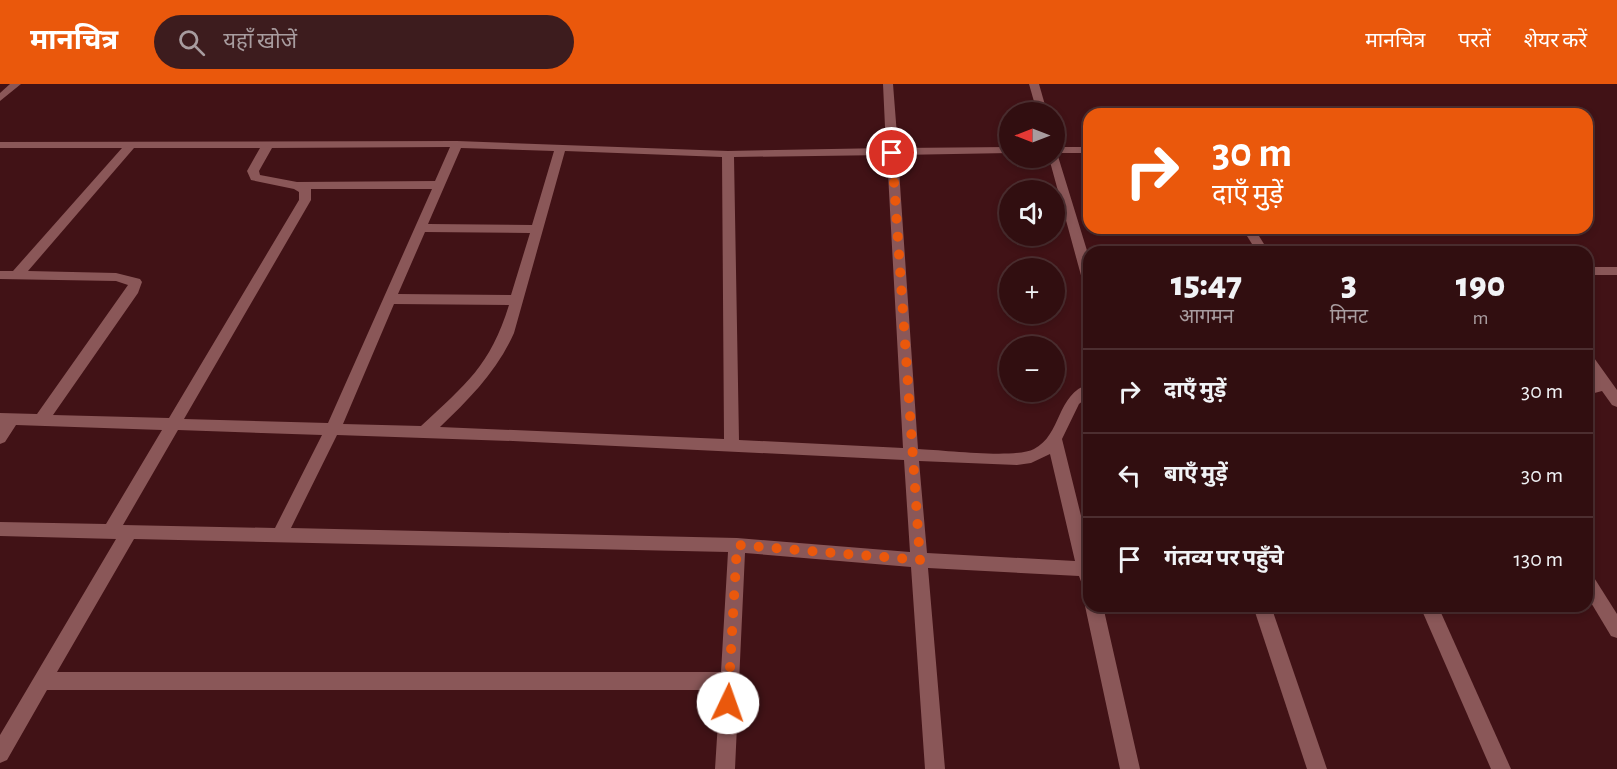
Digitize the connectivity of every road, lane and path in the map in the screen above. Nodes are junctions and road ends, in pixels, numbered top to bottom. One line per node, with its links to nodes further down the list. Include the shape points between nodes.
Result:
1 (16, 84): 4 (street)
2 (888, 84): 15 (street)
3 (1034, 84): 5 (street)
4 (0, 98)
5 (1039, 102)
6 (132, 144): 7 (street); 10 (street); 27 (street)
7 (268, 144): 8 (street); 20 (street, via 253,171 255,178)
8 (457, 144): 11 (street); 19 (street)
9 (0, 145): 10 (street)
10 (15, 145): 17 (street)
11 (561, 147): 16 (street); 22 (street)
12 (999, 150): 15 (street)
13 (1065, 150): 14 (street)
14 (1083, 150)
15 (892, 153): 16 (street); 43 (street)
16 (728, 154): 42 (street)
17 (0, 159)
18 (1057, 168): 23 (street)
19 (440, 185): 20 (street); 21 (street)
20 (297, 186): 37 (street, via 305,190 300,209)
21 (421, 228): 22 (street); 28 (street)
22 (536, 229): 29 (street)
23 (1083, 258)
24 (1593, 271): 25 (street)
25 (1617, 271)
26 (0, 275): 27 (street)
27 (17, 275): 36 (street, via 116,277 135,282)
28 (390, 300): 29 (street); 38 (street)
29 (516, 300): 39 (street, via 501,349 488,372)
30 (1593, 368): 31 (street)
31 (1599, 376): 32 (street, via 1599,387); 34 (street)
32 (1593, 388)
33 (1083, 394): 41 (street, via 1075,400)
34 (1617, 401)
35 (6, 419): 36 (street); 40 (street)
36 (41, 420): 37 (street)
37 (175, 424): 38 (street); 45 (street)
38 (333, 429): 39 (street); 47 (street)
39 (425, 432): 42 (street)
40 (0, 438)
41 (1054, 438): 43 (street, via 1045,450 1029,458); 49 (street)
42 (732, 447): 43 (street)
43 (911, 454): 50 (street)
44 (0, 529): 45 (street)
45 (110, 532): 46 (street)
46 (129, 532): 47 (street); 57 (street)
47 (280, 534): 48 (street)
48 (737, 545): 50 (street); 58 (street)
49 (1083, 553)
50 (920, 560): 51 (street); 61 (street)
51 (1083, 573)
52 (1593, 591): 56 (street)
53 (1095, 612): 62 (street)
54 (1264, 612): 63 (street)
55 (1432, 612): 64 (street)
56 (1617, 630)
57 (42, 681): 58 (street); 59 (street)
58 (729, 681): 60 (street)
59 (0, 753)
60 (725, 769)
61 (935, 769)
62 (1130, 769)
63 (1317, 769)
64 (1501, 769)

